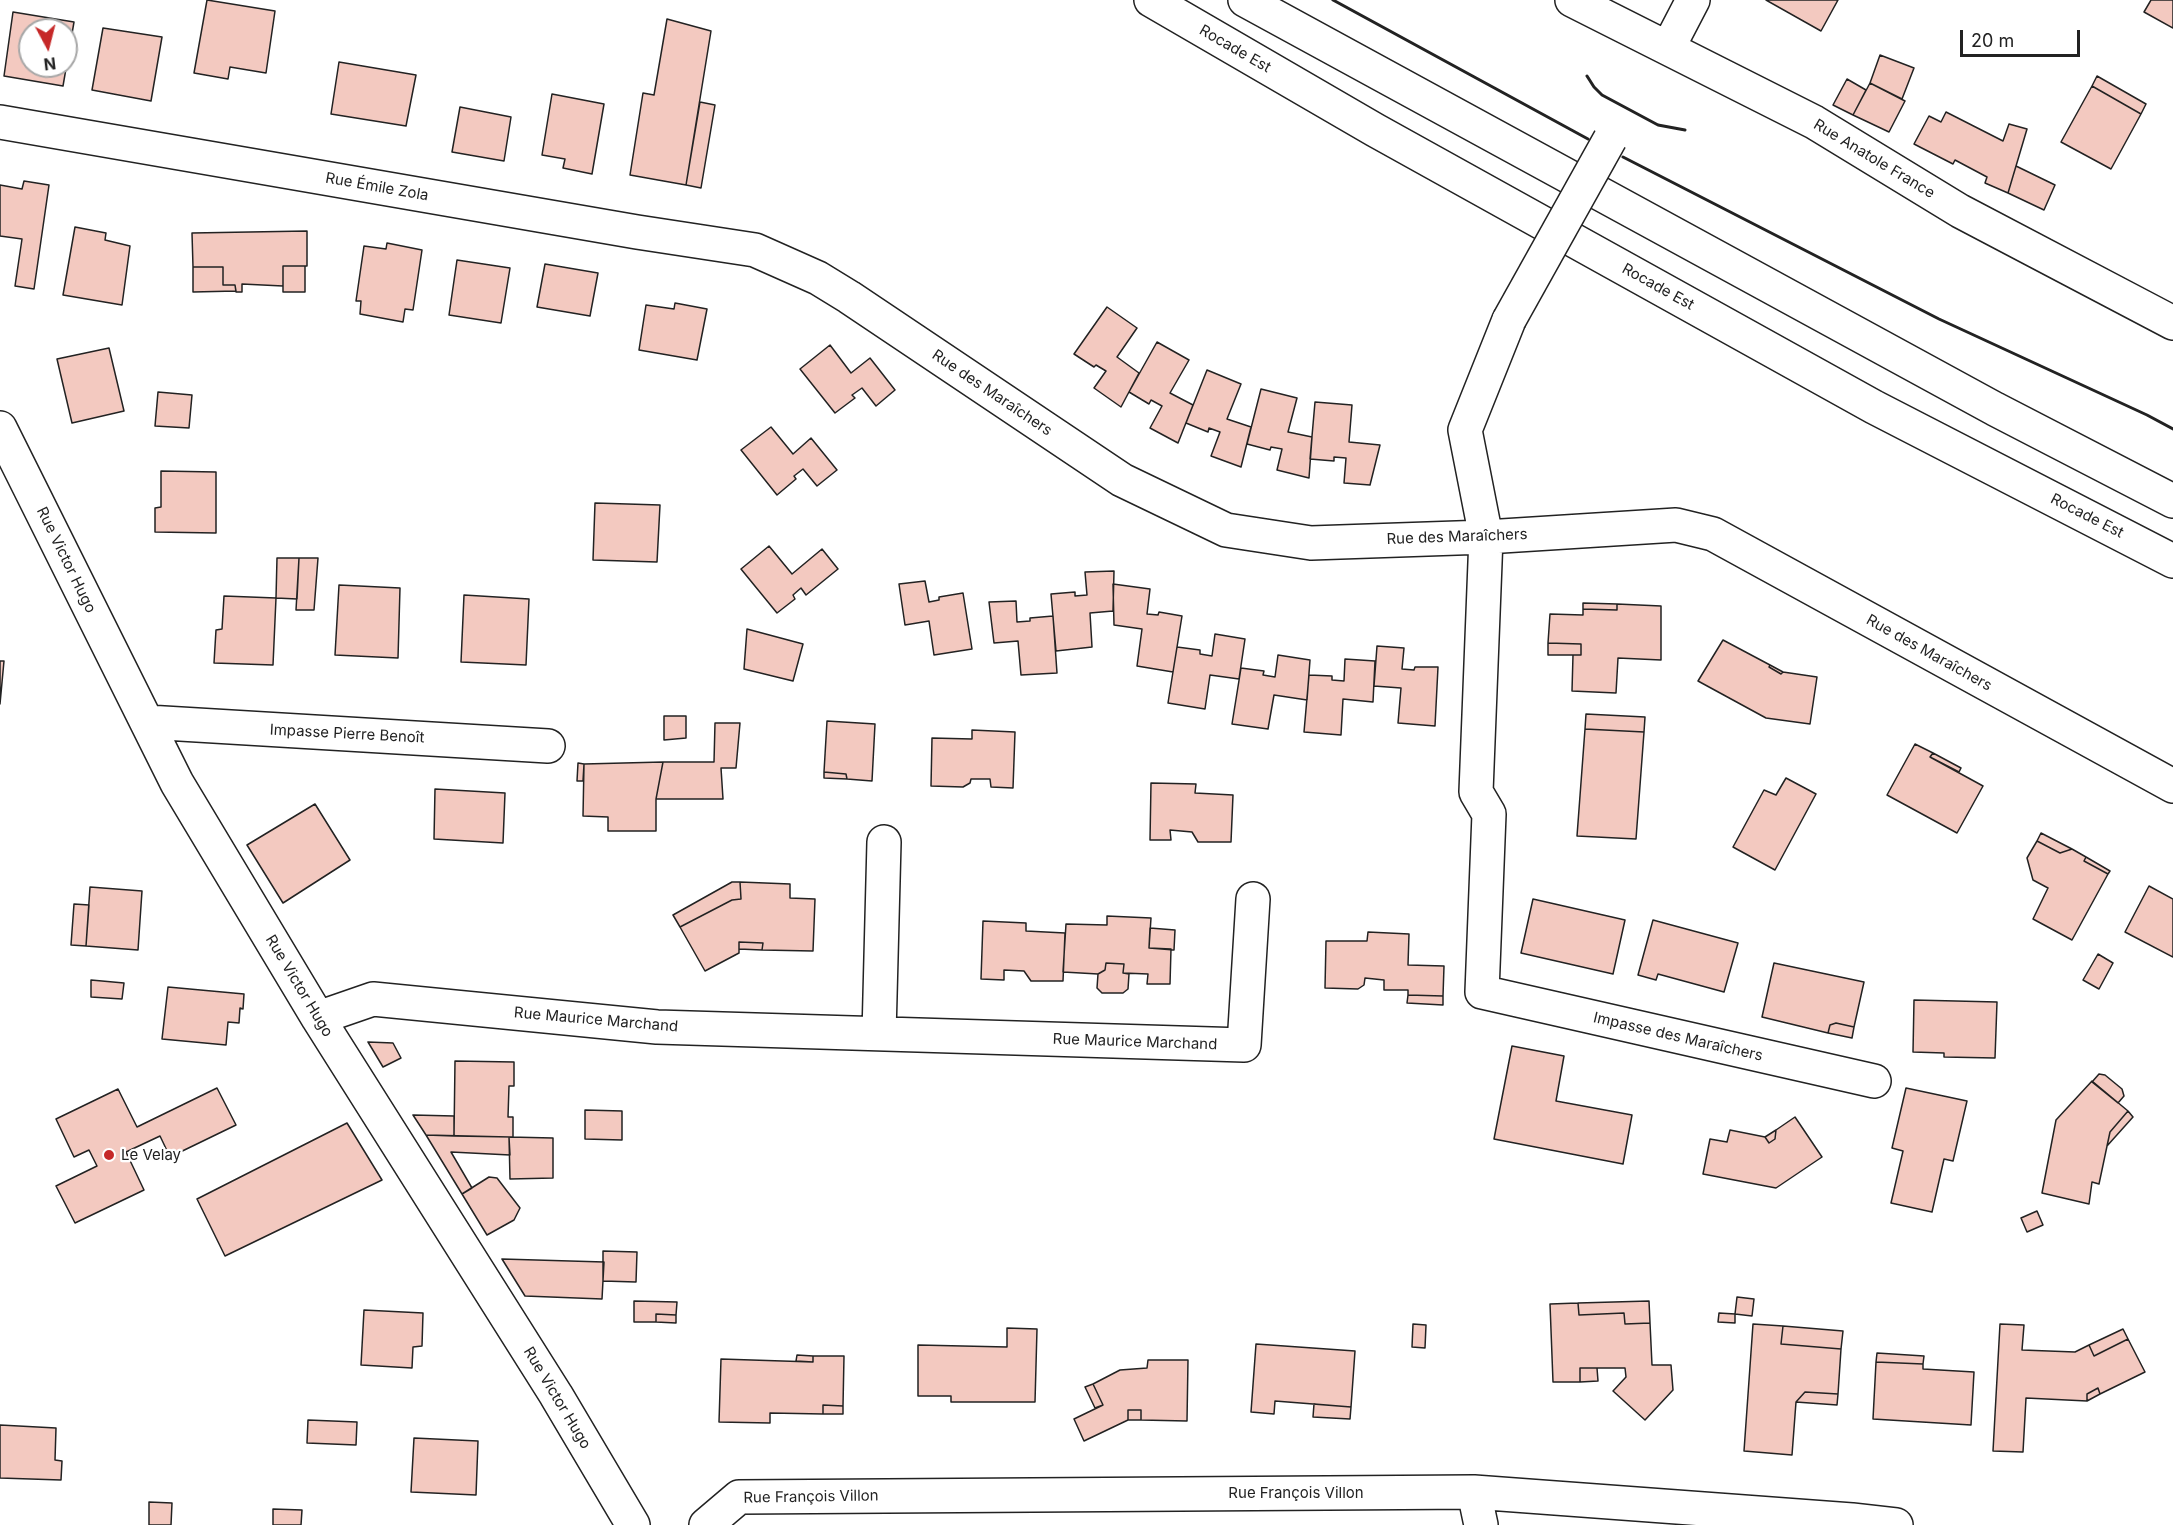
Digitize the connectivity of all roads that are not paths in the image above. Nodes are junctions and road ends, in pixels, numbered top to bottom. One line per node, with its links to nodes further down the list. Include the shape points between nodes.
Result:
1 (1151, 0): 13 (main road, Rocade Est, via 1375,130 1874,407)
2 (1245, 0): 11 (main road, via 1995,409)
3 (1572, 0): 5 (main road, Rue Anatole France)
4 (1693, 0): 5 (main road)
5 (1668, 48): 9 (main road, Rue Anatole France, via 1814,122 1960,211)
6 (0, 122): 8 (main road, Rue Émile Zola)
7 (1610, 139): 12 (main road, bridge, via 1509,320 1465,430)
8 (755, 250): 12 (main road, Rue des Maraîchers, via 841,292 1122,480 1226,530 1311,543)
9 (2173, 323)
10 (0, 428): 14 (main road, Rue Victor Hugo)
11 (2173, 501)
12 (1486, 537): 16 (main road, Rue des Maraîchers, via 1676,525 1713,534); 21 (main road, Impasse des Maraîchers, via 1476,792 1489,814 1482,992)
13 (2173, 561)
14 (147, 723): 15 (main road, Impasse Pierre Benoît); 19 (main road, Rue Victor Hugo, via 177,783)
15 (548, 746)
16 (2173, 786)
17 (884, 842): 20 (main road)
18 (1253, 899): 20 (main road, Rue Maurice Marchand, via 1244,1045)
19 (318, 1018): 20 (main road, Rue Maurice Marchand, via 373,999 657,1027); 23 (main road, Rue Victor Hugo, via 556,1395)
20 (879, 1034)
21 (1874, 1081)
22 (1474, 1492): 24 (main road, Rue François Villon, via 739,1497); 25 (main road); 26 (main road, Rue François Villon)
23 (633, 1525)
24 (706, 1525)
25 (1481, 1525)
26 (1896, 1525)

